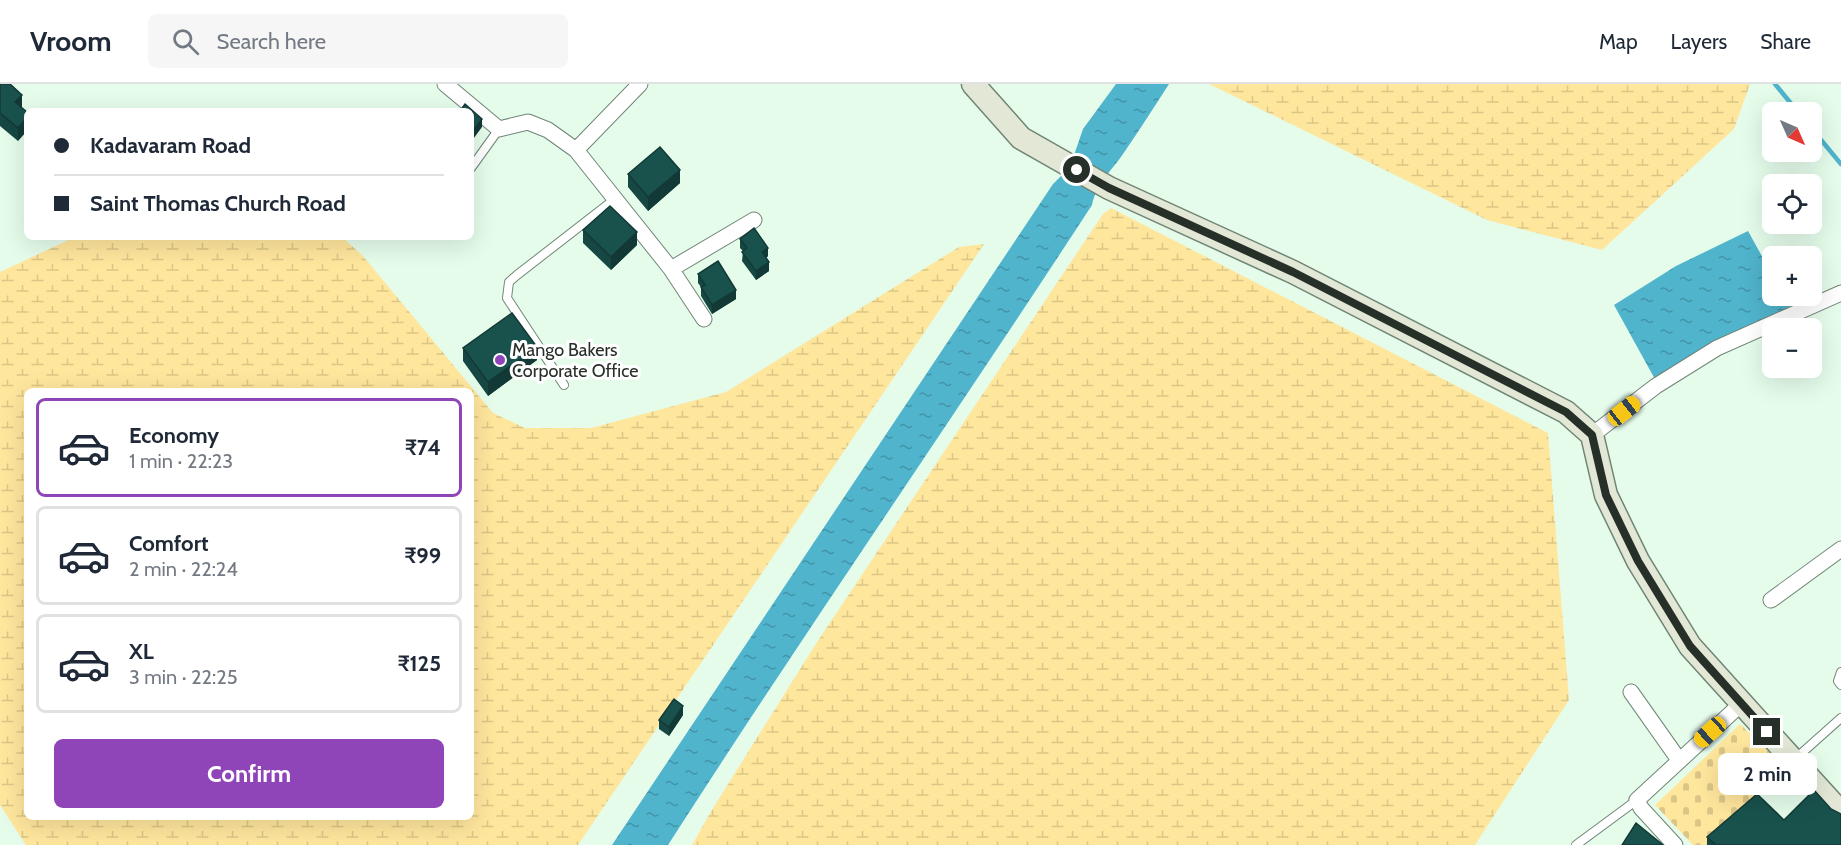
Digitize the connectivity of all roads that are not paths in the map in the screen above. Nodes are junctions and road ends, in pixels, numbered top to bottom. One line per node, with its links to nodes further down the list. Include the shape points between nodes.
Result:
1 (445, 84): 4 (street)
2 (640, 84): 7 (street)
3 (973, 84): 15 (main road, via 1021,138 1061,161 1109,188 1293,272 1566,412)
4 (474, 108)
5 (474, 108): 6 (street)
6 (499, 129): 7 (street, via 528,122 548,129); 8 (lane)
7 (576, 150): 9 (street)
8 (474, 164)
9 (615, 199): 11 (street); 14 (lane, via 509,282 507,298)
10 (754, 220): 11 (street)
11 (671, 269): 13 (street)
12 (1841, 293): 15 (street, via 1717,348 1656,386)
13 (704, 319)
14 (564, 385)
15 (1592, 435): 21 (main road, via 1606,495 1638,561 1690,646)
16 (1841, 549): 17 (street)
17 (1772, 600)
18 (1841, 672): 19 (lane)
19 (1841, 685)
20 (1631, 692): 23 (street)
21 (1741, 704): 23 (street); 24 (main road)
22 (1841, 718): 24 (lane)
23 (1679, 760): 25 (street)
24 (1793, 761): 26 (main road)
25 (1637, 800): 27 (lane); 28 (street)
26 (1841, 813)
27 (1575, 845)
28 (1676, 845)

